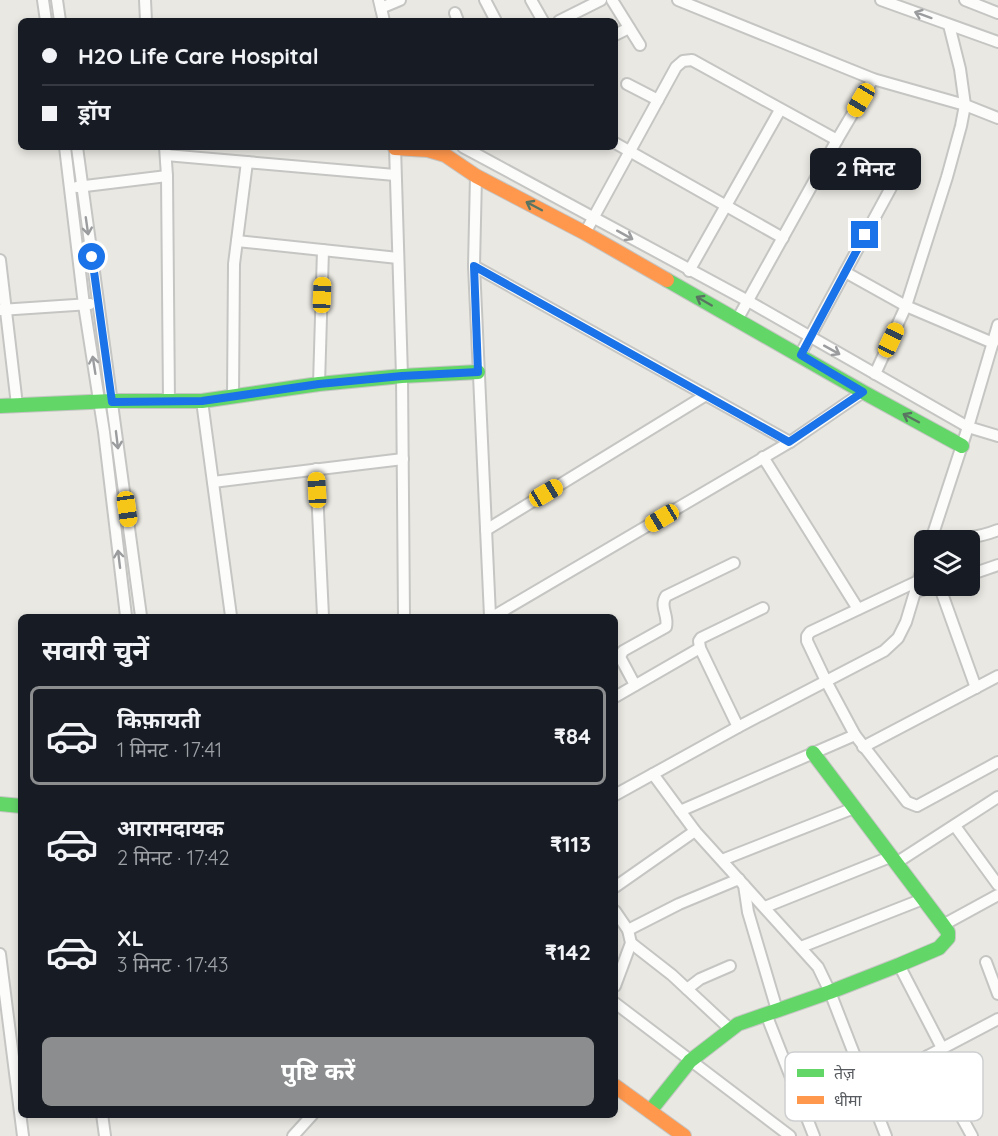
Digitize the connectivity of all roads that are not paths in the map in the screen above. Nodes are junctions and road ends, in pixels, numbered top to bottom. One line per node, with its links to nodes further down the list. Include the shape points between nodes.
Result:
1 (43, 0): 14 (street)
2 (57, 0): 15 (street)
3 (146, 0): 16 (street)
4 (400, 0): 12 (street)
5 (485, 0): 17 (street)
6 (531, 0): 18 (street)
7 (601, 0): 19 (street)
8 (612, 0): 21 (street)
9 (678, 0): 25 (street)
10 (881, 0): 20 (street, one-way to 10)
11 (966, 0): 13 (street)
12 (380, 4)
13 (998, 13)
14 (46, 18)
15 (60, 18)
16 (147, 18)
17 (494, 18)
18 (541, 18)
19 (565, 18)
20 (949, 25): 23 (street); 28 (street)
21 (629, 27): 22 (street); 24 (street)
22 (618, 33)
23 (998, 42)
24 (640, 45)
25 (873, 79): 28 (street); 31 (street)
26 (627, 84): 27 (street)
27 (658, 100): 29 (street, via 676,67 692,60); 40 (street)
28 (965, 105): 30 (street); 61 (street, via 947,177)
29 (780, 110): 31 (street); 47 (street)
30 (998, 118)
31 (837, 140): 50 (street)
32 (618, 145): 40 (street)
33 (66, 150): 46 (street)
34 (77, 150): 46 (street)
35 (395, 150): 44 (street)
36 (428, 150): 39 (street)
37 (469, 150): 48 (street)
38 (166, 151): 42 (street); 43 (street)
39 (447, 151): 45 (street)
40 (628, 151): 47 (street); 48 (street)
41 (906, 160): 57 (street)
42 (247, 162): 44 (street); 51 (street)
43 (167, 176): 46 (street); 77 (street)
44 (395, 176): 53 (street)
45 (477, 176): 49 (street, one-way to 45); 55 (street)
46 (76, 187): 59 (street, one-way to 59); 60 (street)
47 (726, 206): 50 (street); 56 (street)
48 (593, 217): 49 (street); 56 (street, one-way to 56)
49 (585, 233): 63 (street, one-way to 49)
50 (783, 238): 58 (street)
51 (237, 241): 52 (street); 74 (street)
52 (323, 250): 53 (street); 71 (street)
53 (398, 258): 70 (street)
54 (0, 260): 62 (street)
55 (474, 266): 68 (street); 73 (street)
56 (689, 271): 58 (street)
57 (845, 272): 61 (street); 65 (street)
58 (748, 301): 63 (street); 65 (street)
59 (98, 303): 60 (street); 76 (street)
60 (84, 305): 62 (street); 76 (street, one-way to 60)
61 (906, 306): 66 (street); 69 (street)
62 (3, 309): 78 (street)
63 (737, 320): 67 (street)
64 (998, 325): 66 (street)
65 (809, 337): 67 (street); 69 (street, one-way to 69)
66 (993, 343): 80 (street)
67 (801, 355): 72 (street)
68 (478, 372): 70 (street); 88 (street)
69 (875, 374): 80 (street)
70 (402, 376): 71 (street); 85 (street)
71 (319, 384): 74 (street)
72 (863, 392): 82 (street); 83 (street, one-way to 72)
73 (706, 395): 82 (street); 88 (street)
74 (233, 397): 75 (street)
75 (202, 401): 77 (street); 87 (street)
76 (106, 402): 77 (street); 78 (street); 101 (street, one-way to 76); 102 (street, one-way to 102)
77 (169, 402)
78 (17, 405): 79 (street)
79 (0, 406)
80 (968, 427): 81 (street); 83 (street)
81 (998, 436)
82 (789, 442): 84 (street)
83 (962, 446): 89 (street)
84 (763, 457): 98 (street); 100 (street)
85 (403, 459): 86 (street); 105 (street)
86 (316, 470): 87 (street); 104 (street)
87 (213, 482): 103 (street)
88 (486, 530): 106 (street)
89 (935, 530)
90 (998, 530): 91 (street)
91 (980, 537)
92 (734, 563): 112 (street, via 666,596 666,627 623,651 620,657)
93 (998, 565): 94 (street)
94 (980, 571)
95 (914, 587): 100 (street)
96 (914, 593): 110 (street, via 898,638 884,651)
97 (944, 596): 113 (street)
98 (515, 606): 107 (street); 108 (street)
99 (763, 608): 109 (street, via 701,638)
100 (858, 609): 110 (street, via 807,636)
101 (126, 614)
102 (141, 614)
103 (231, 614)
104 (323, 614)
105 (404, 614)
106 (490, 614)
107 (498, 614)
108 (520, 614)
109 (700, 648): 112 (street); 115 (street)
110 (826, 681): 115 (street); 116 (street)
111 (996, 681): 113 (street)
112 (635, 685): 114 (street)
113 (976, 688): 117 (street)
114 (618, 695)
115 (738, 727): 120 (street)
116 (855, 735): 117 (street); 118 (street)
117 (863, 747): 119 (street, via 907,802 917,806)
118 (813, 753): 125 (street); 126 (street)
119 (998, 762)
120 (653, 774): 121 (street); 126 (street)
121 (618, 793)
122 (998, 797): 127 (street)
123 (0, 804): 124 (street)
124 (18, 806)
125 (854, 808): 129 (street); 130 (street)
126 (680, 811): 128 (street)
127 (955, 825): 130 (street); 133 (street)
128 (695, 831): 129 (street); 132 (street)
129 (722, 860): 131 (street)
130 (893, 860): 135 (street); 136 (street)
131 (742, 882): 136 (street); 139 (street, via 680,904); 151 (street)
132 (618, 885)
133 (998, 885)
134 (998, 895): 138 (street)
135 (923, 898): 138 (street); 141 (street)
136 (765, 907): 141 (street)
137 (618, 915): 139 (street)
138 (944, 925): 144 (street, via 948,932 945,944)
139 (628, 930): 140 (street)
140 (631, 943): 146 (street); 147 (street)
141 (801, 947): 148 (street, via 818,967)
142 (0, 954): 154 (street)
143 (986, 962): 149 (street)
144 (899, 965): 148 (street); 155 (street)
145 (730, 966): 147 (street)
146 (618, 978)
147 (687, 989): 153 (street)
148 (830, 992): 151 (street); 157 (street)
149 (998, 994)
150 (618, 1005): 159 (street)
151 (772, 1012): 153 (street); 156 (street)
152 (998, 1019): 155 (street)
153 (730, 1029): 159 (street)
154 (5, 1038): 161 (street)
155 (942, 1048): 158 (street)
156 (786, 1052)
157 (853, 1052)
158 (935, 1052)
159 (690, 1061): 162 (street); 173 (street)
160 (618, 1088): 162 (street)
161 (18, 1109)
162 (650, 1111): 172 (street)
163 (20, 1118): 169 (street)
164 (103, 1118): 170 (street)
165 (309, 1118): 171 (street)
166 (809, 1121): 174 (street)
167 (880, 1121): 175 (street)
168 (964, 1121): 176 (street)
169 (23, 1136)
170 (105, 1136)
171 (293, 1136)
172 (684, 1136)
173 (790, 1136)
174 (814, 1136)
175 (886, 1136)
176 (972, 1136)

